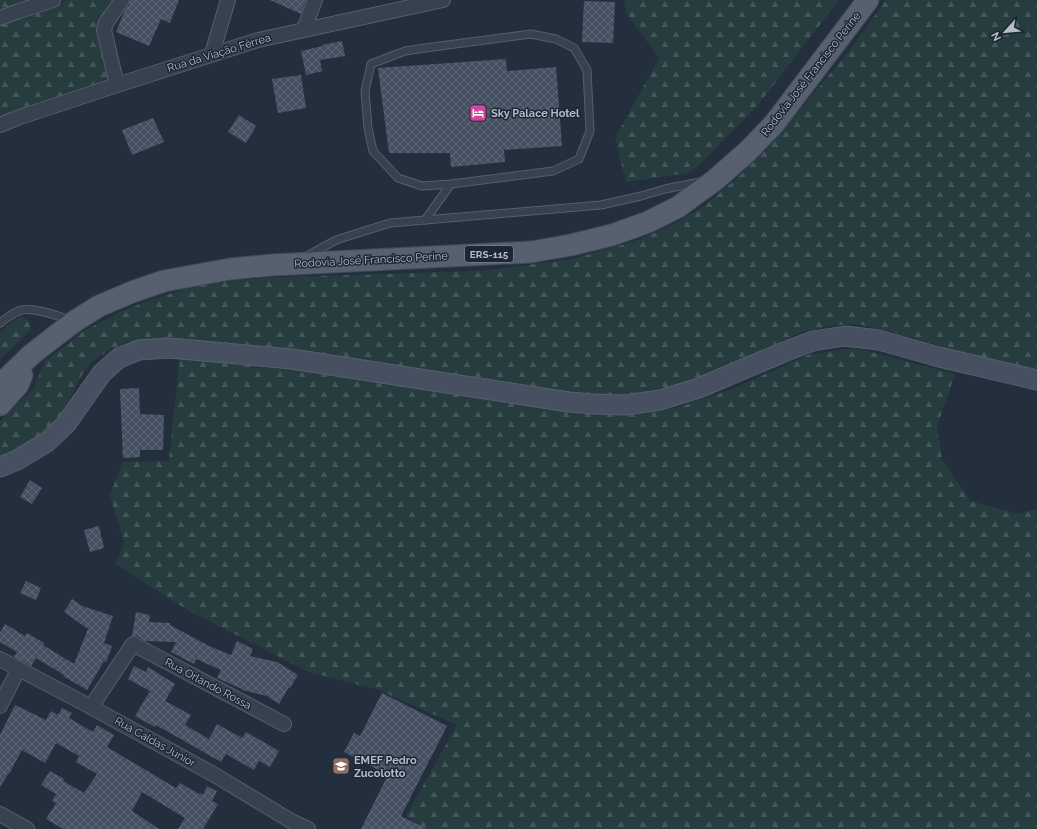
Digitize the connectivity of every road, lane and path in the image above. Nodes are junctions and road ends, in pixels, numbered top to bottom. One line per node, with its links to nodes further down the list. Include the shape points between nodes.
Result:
1 (53, 0): 7 (street)
2 (122, 0): 10 (street, via 104,30)
3 (228, 0): 9 (street)
4 (315, 0): 8 (street)
5 (443, 0): 8 (street, Rua da Viação Fêrrea)
6 (868, 0): 12 (main road, Rodovia José Francisco Perine / ERS-115, via 774,124)
7 (0, 18)
8 (304, 29): 9 (street, Rua da Viação Fêrrea)
9 (212, 54): 10 (street, Rua da Viação Fêrrea)
10 (117, 85): 11 (street, Rua da Viação Fêrrea)
11 (0, 125)
12 (715, 180): 14 (lane, via 665,188 601,205); 15 (main road, Rodovia José Francisco Perine / ERS-115, via 678,207 648,222 612,235 571,245 531,252)
13 (451, 184): 13 (lane, via 422,186 398,178 373,151 365,91 371,64 405,51 531,34 556,39 574,48 587,70 589,94 590,131 579,159 553,171); 14 (lane)
14 (425, 220): 15 (lane, via 390,223 336,240)
15 (293, 264): 16 (main road, Rodovia José Francisco Perine / ERS-115, via 230,269 164,281 99,306)
16 (75, 321): 17 (lane, via 32,309 12,314); 18 (main road, Rodovia José Francisco Perine / ERS-115)
17 (0, 323)
18 (32, 354): 20 (main road, Rodovia José Francisco Perine / ERS-115); 21 (main road, via 18,385)
19 (1037, 380): 22 (main road, via 878,340 845,336 812,341 699,388 660,400 625,405 569,402 292,359 168,348 139,350 119,358 102,373 66,424 47,442)
20 (0, 385)
21 (0, 405)
22 (0, 467)
23 (0, 659): 24 (street, Rua Caldas Júnior)
24 (18, 670): 25 (street); 26 (street, Rua Caldas Júnior)
25 (0, 706)
26 (91, 707): 27 (street, Rua Orlando Rossa, via 133,644); 29 (street, Rua Caldas Júnior, via 213,774)
27 (284, 724)
28 (0, 814): 30 (street)
29 (290, 825): 31 (street, Rua Caldas Júnior)
30 (27, 829)
31 (308, 829)

